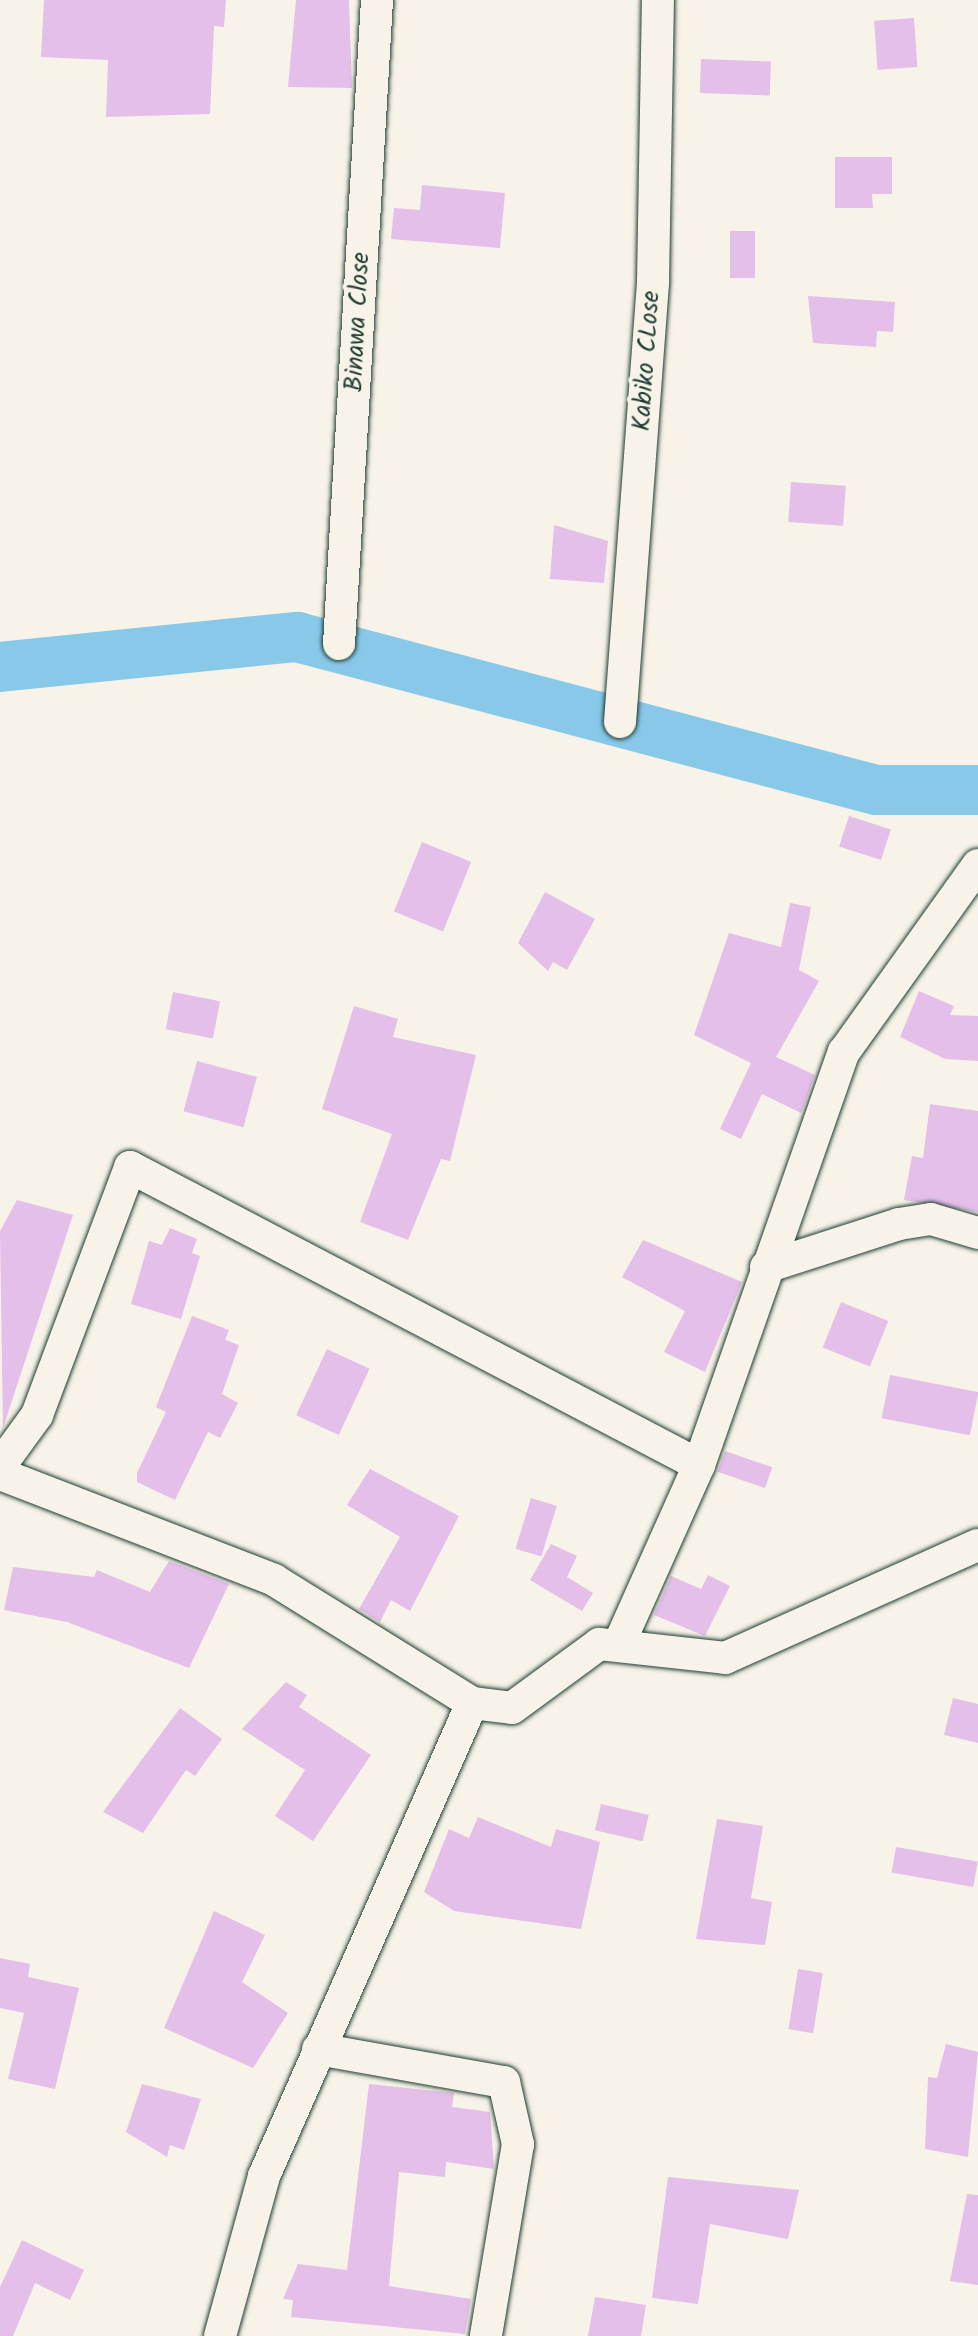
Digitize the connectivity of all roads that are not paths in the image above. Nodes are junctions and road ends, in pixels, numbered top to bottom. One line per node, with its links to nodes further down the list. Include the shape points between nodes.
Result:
1 (378, 0): 3 (street, Binawa Close)
2 (658, 0): 4 (street, Kabiko CLose, via 653,282)
3 (339, 644)
4 (620, 722)
5 (978, 865): 7 (street, via 849,1042)
6 (978, 1232): 7 (street, via 931,1220 900,1224)
7 (766, 1267): 8 (street)
8 (699, 1465): 9 (street, via 130,1167 36,1415); 12 (street)
9 (0, 1466)
10 (0, 1474): 13 (street, via 274,1580)
11 (978, 1545): 12 (street, via 725,1658)
12 (619, 1644): 13 (street, via 572,1656 512,1708)
13 (472, 1703): 14 (street)
14 (318, 2049): 15 (street, via 264,2176); 16 (street, via 504,2082 518,2144)
15 (220, 2336)
16 (486, 2336)

